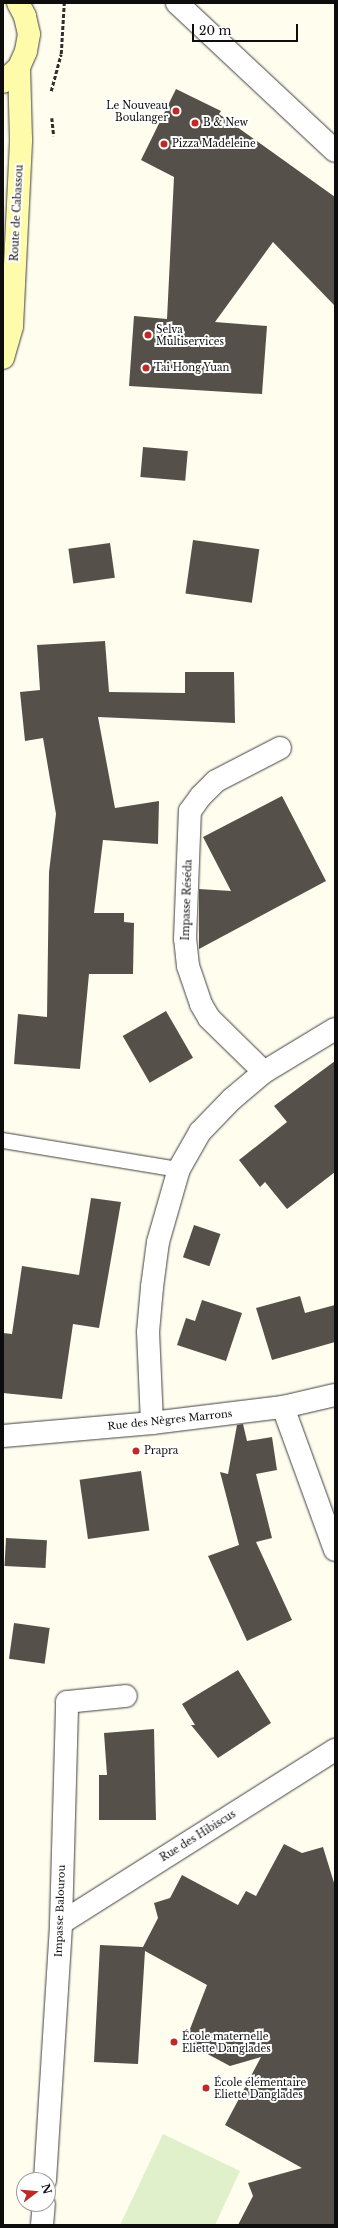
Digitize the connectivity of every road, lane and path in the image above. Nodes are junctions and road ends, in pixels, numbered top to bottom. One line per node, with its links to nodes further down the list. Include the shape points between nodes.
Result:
1 (18, 3): 5 (main road, via 25,16)
2 (36, 3): 5 (main road)
3 (64, 3): 8 (path, via 61,54)
4 (177, 3): 11 (street)
5 (29, 34): 6 (main road, via 26,51)
6 (19, 67): 7 (main road); 12 (main road, Route de Cabassou, via 21,139 12,326)
7 (3, 82)
8 (51, 99)
9 (52, 114): 10 (path)
10 (54, 136)
11 (335, 151)
12 (3, 358)
13 (280, 748): 15 (street, Impasse Réséda, via 216,782 190,811 185,939 188,966 200,1004 209,1018)
14 (335, 1029): 15 (street)
15 (264, 1072): 17 (street, via 232,1099 200,1132)
16 (3, 1140): 17 (lane)
17 (179, 1169): 20 (street, via 158,1242 152,1287 148,1332)
18 (335, 1395): 19 (street, Rue des Nègres Marrons)
19 (283, 1407): 20 (street, Rue des Nègres Marrons); 22 (street)
20 (152, 1423): 21 (street, Rue des Nègres Marrons)
21 (3, 1436)
22 (335, 1550)
23 (126, 1696): 25 (street, Impasse Balourou, via 66,1702)
24 (335, 1750): 25 (street, Rue des Hibiscus)
25 (61, 1923): 26 (street, Impasse Balourou)
26 (45, 2172)
27 (43, 2212): 28 (street)
28 (42, 2225)

